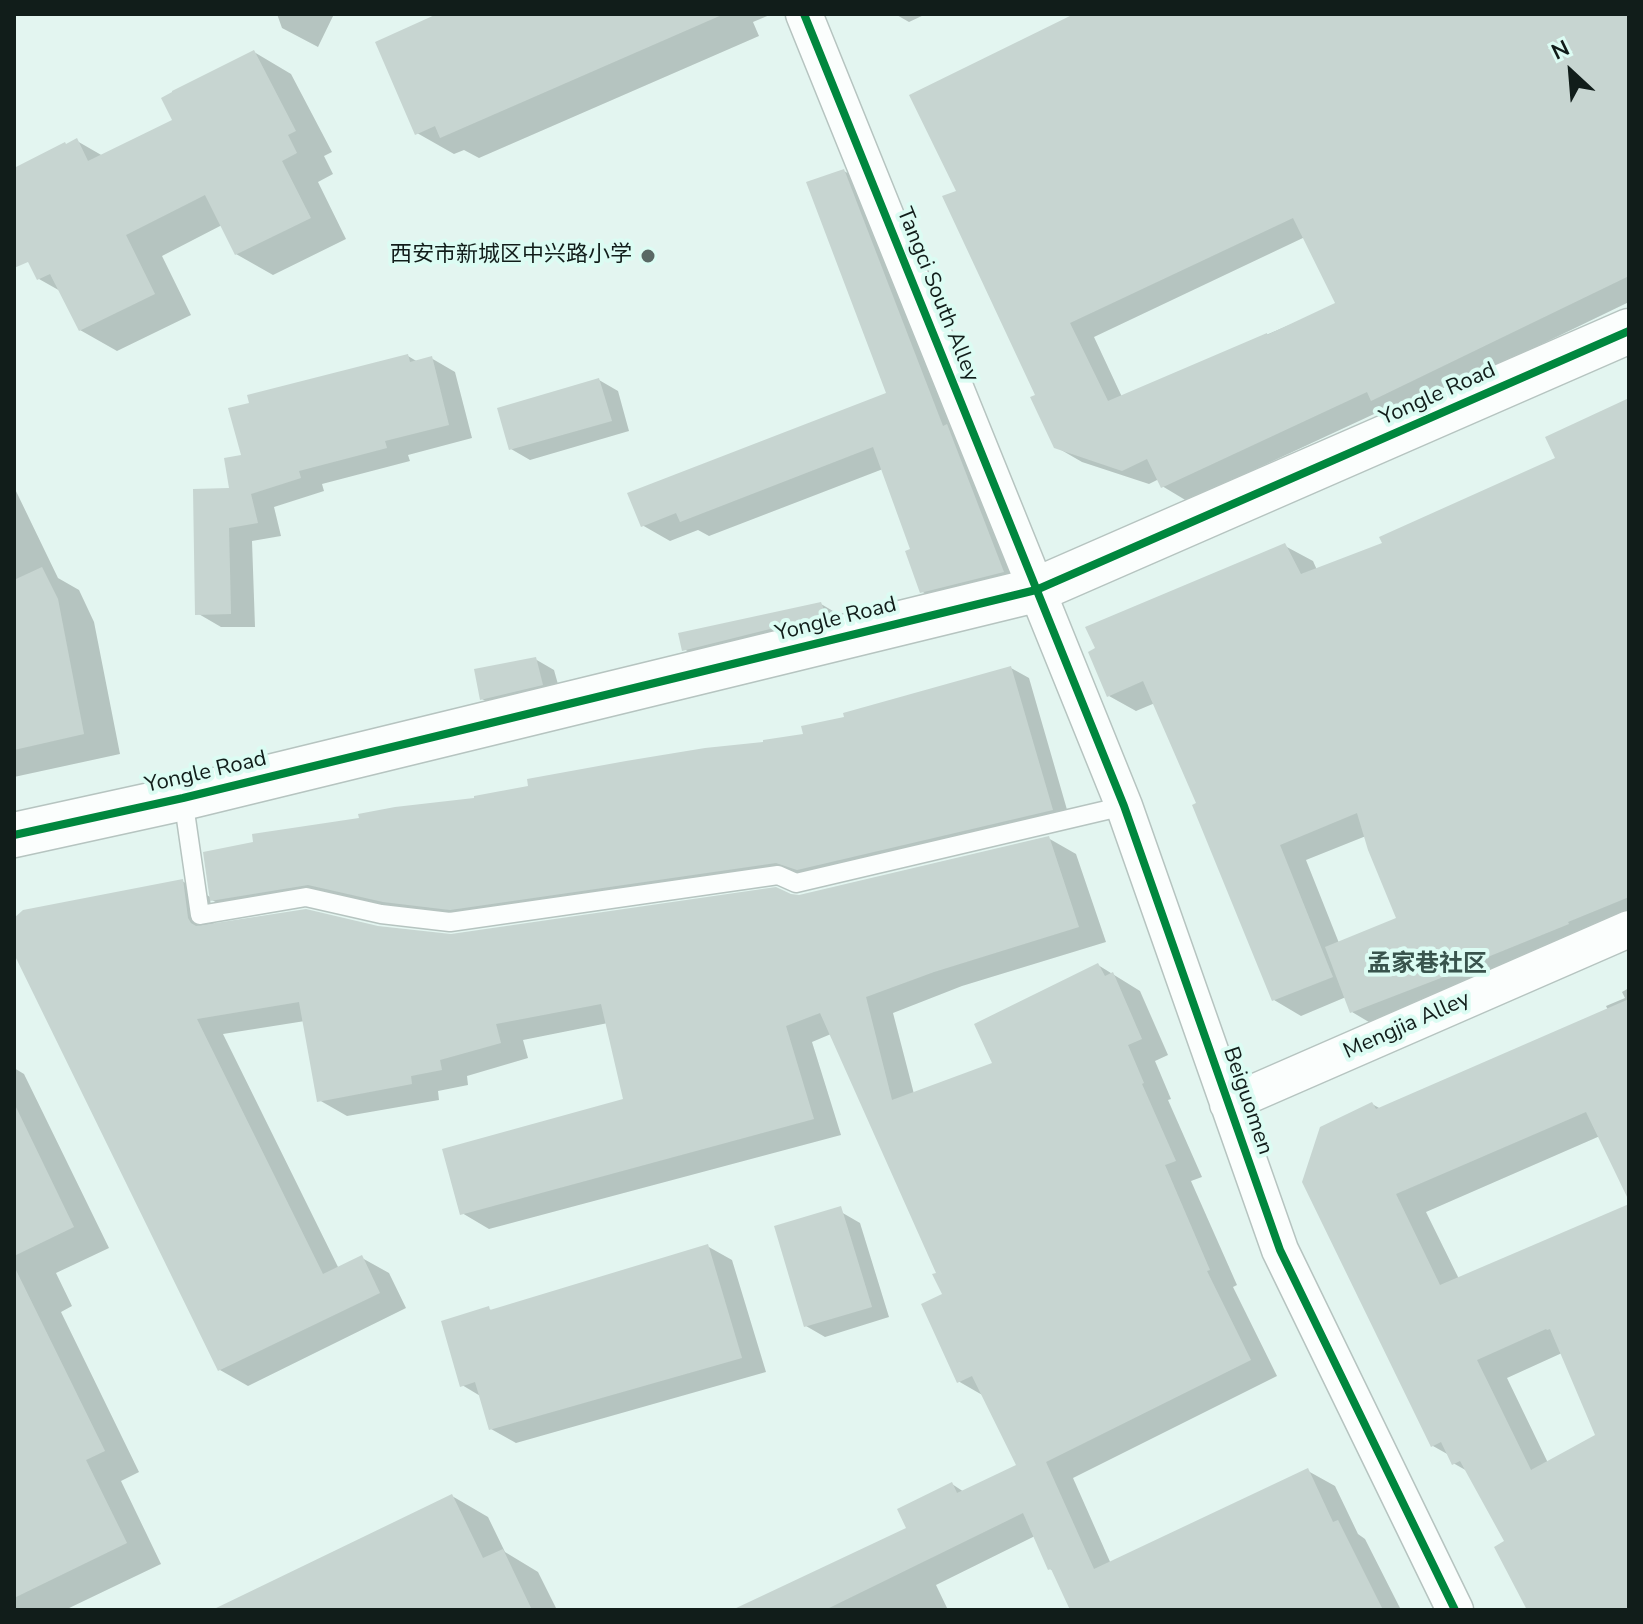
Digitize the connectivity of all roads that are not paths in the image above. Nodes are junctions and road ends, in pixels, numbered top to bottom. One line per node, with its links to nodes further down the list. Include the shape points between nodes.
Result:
1 (804, 14): 3 (street, Tangci South Alley)
2 (1629, 331): 3 (street, Yongle Road)
3 (1036, 590): 4 (street, Yongle Road); 5 (street, Beiguomen)
4 (183, 798): 5 (lane, via 200,915 306,897 450,922 778,875 796,883); 6 (street, Yongle Road)
5 (1124, 806): 8 (street, Beiguomen)
6 (14, 835)
7 (1629, 929): 8 (street, Mengjia Alley)
8 (1228, 1104): 9 (street, Beiguomen, via 1280,1250)
9 (1455, 1610)

